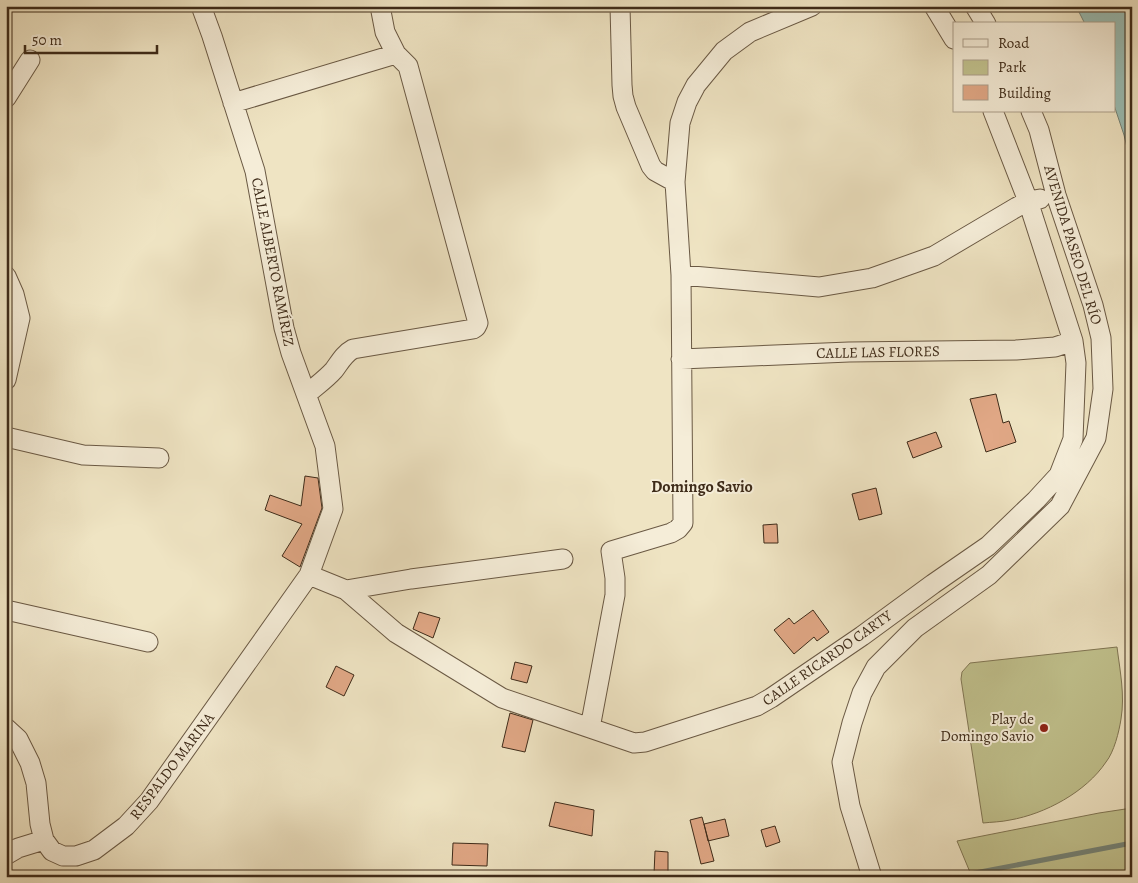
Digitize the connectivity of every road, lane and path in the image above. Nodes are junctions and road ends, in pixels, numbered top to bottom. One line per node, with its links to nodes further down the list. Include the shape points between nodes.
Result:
1 (201, 6): 12 (street, CALLE ALBERTO RAMÍREZ)
2 (380, 6): 9 (street, via 386,32)
3 (620, 6): 15 (street, via 622,85 626,107 651,166)
4 (934, 6): 8 (street)
5 (975, 6): 7 (street)
6 (804, 8): 15 (street, via 750,32 724,51 696,85 680,123)
7 (985, 22)
8 (953, 36)
9 (396, 54): 12 (street); 23 (street, via 408,66 478,323 473,330 353,349)
10 (30, 60): 11 (street)
11 (6, 98)
12 (233, 103): 23 (street, CALLE ALBERTO RAMÍREZ, via 255,171 284,328)
13 (993, 112): 17 (street, AVENIDA PASEO DEL RÍO)
14 (1031, 112): 16 (street, AVENIDA PASEO DEL RÍO)
15 (675, 182): 18 (street)
16 (1056, 195): 17 (street); 35 (street, AVENIDA PASEO DEL RÍO, via 1101,338 1103,390 1096,438 1060,506 989,575 915,628 876,667 862,693 842,762 850,806)
17 (1028, 201): 18 (street, via 934,256 872,278 819,287); 20 (street, AVENIDA PASEO DEL RÍO)
18 (681, 275): 21 (street)
19 (6, 276): 22 (street, via 20,318)
20 (1073, 340): 21 (street, CALLE LAS FLORES, via 1055,347 1016,350 848,352); 32 (street, CALLE RICARDO CARTY, via 1076,362 1072,439 1059,475 988,546 757,706 645,742 634,743)
21 (681, 359): 32 (street, via 683,523 671,533 611,551 616,578 615,595)
22 (6, 380)
23 (307, 394): 27 (street, CALLE ALBERTO RAMÍREZ, via 325,446 333,509)
24 (6, 437): 25 (street, via 82,455)
25 (159, 458)
26 (563, 560): 28 (street)
27 (309, 575): 28 (street, CALLE RICARDO CARTY); 33 (street, RESPALDO MARINA, via 149,801 126,826 94,850 76,856 63,856 52,851)
28 (346, 590): 32 (street, CALLE RICARDO CARTY, via 396,634 502,698)
29 (6, 610): 30 (street)
30 (148, 642)
31 (6, 728): 33 (street, via 18,739 30,763)
32 (590, 728)
33 (44, 840): 34 (street, via 18,848)
34 (6, 856)
35 (872, 877)

